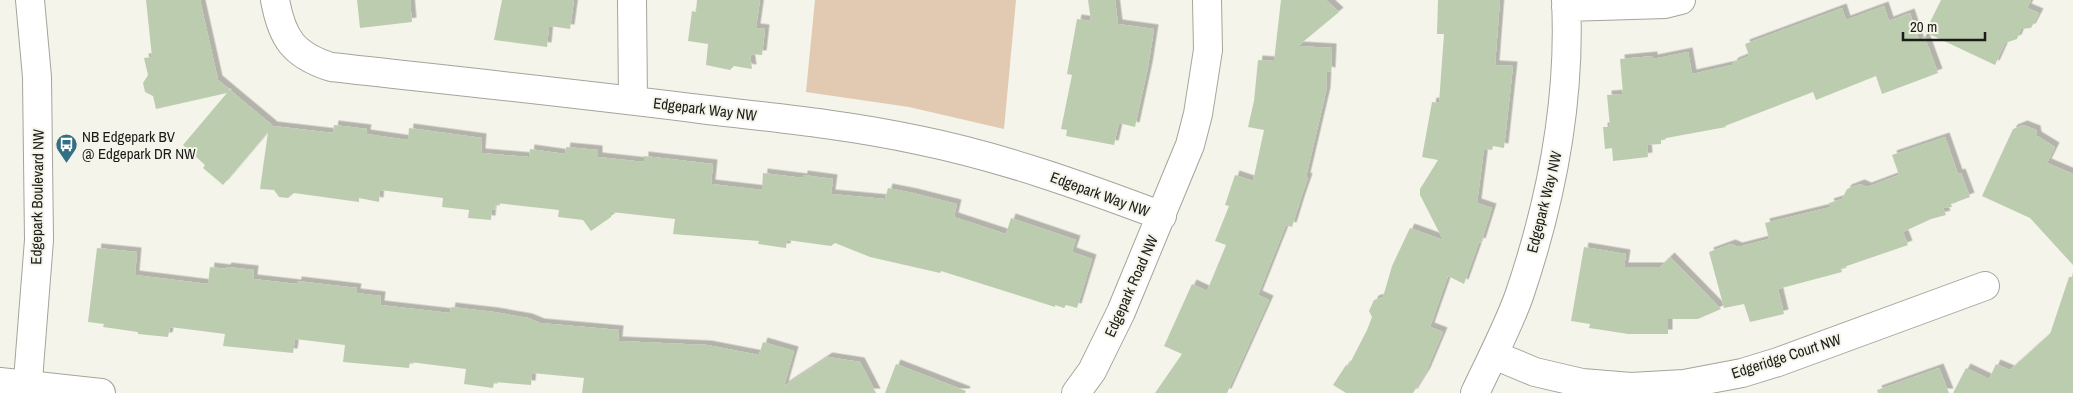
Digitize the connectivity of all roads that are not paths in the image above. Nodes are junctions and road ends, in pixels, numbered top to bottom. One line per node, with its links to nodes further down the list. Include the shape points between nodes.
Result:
1 (30, 0): 12 (street, Edgepark Boulevard NW, via 37,77 38,240)
2 (275, 0): 7 (street, Edgepark Way NW, via 286,38 298,52 331,67)
3 (632, 0): 7 (street)
4 (1207, 0): 8 (street, Edgepark Road NW, via 1208,50 1198,114 1190,145)
5 (1681, 0): 6 (street, via 1665,4)
6 (1566, 3): 10 (street, Edgepark Way NW, via 1566,54 1559,138 1550,187 1518,297)
7 (633, 100): 8 (street, Edgepark Way NW, via 855,128 920,140 1026,168)
8 (1162, 216): 14 (street, Edgepark Road NW, via 1109,338)
9 (1985, 286): 10 (street, Edgeridge Court NW, via 1769,365 1684,384 1632,387 1582,383 1535,372)
10 (1494, 355): 15 (street, Edgepark Way NW)
11 (0, 382): 12 (street)
12 (27, 389): 13 (street)
13 (101, 393)
14 (1076, 393)
15 (1475, 393)

